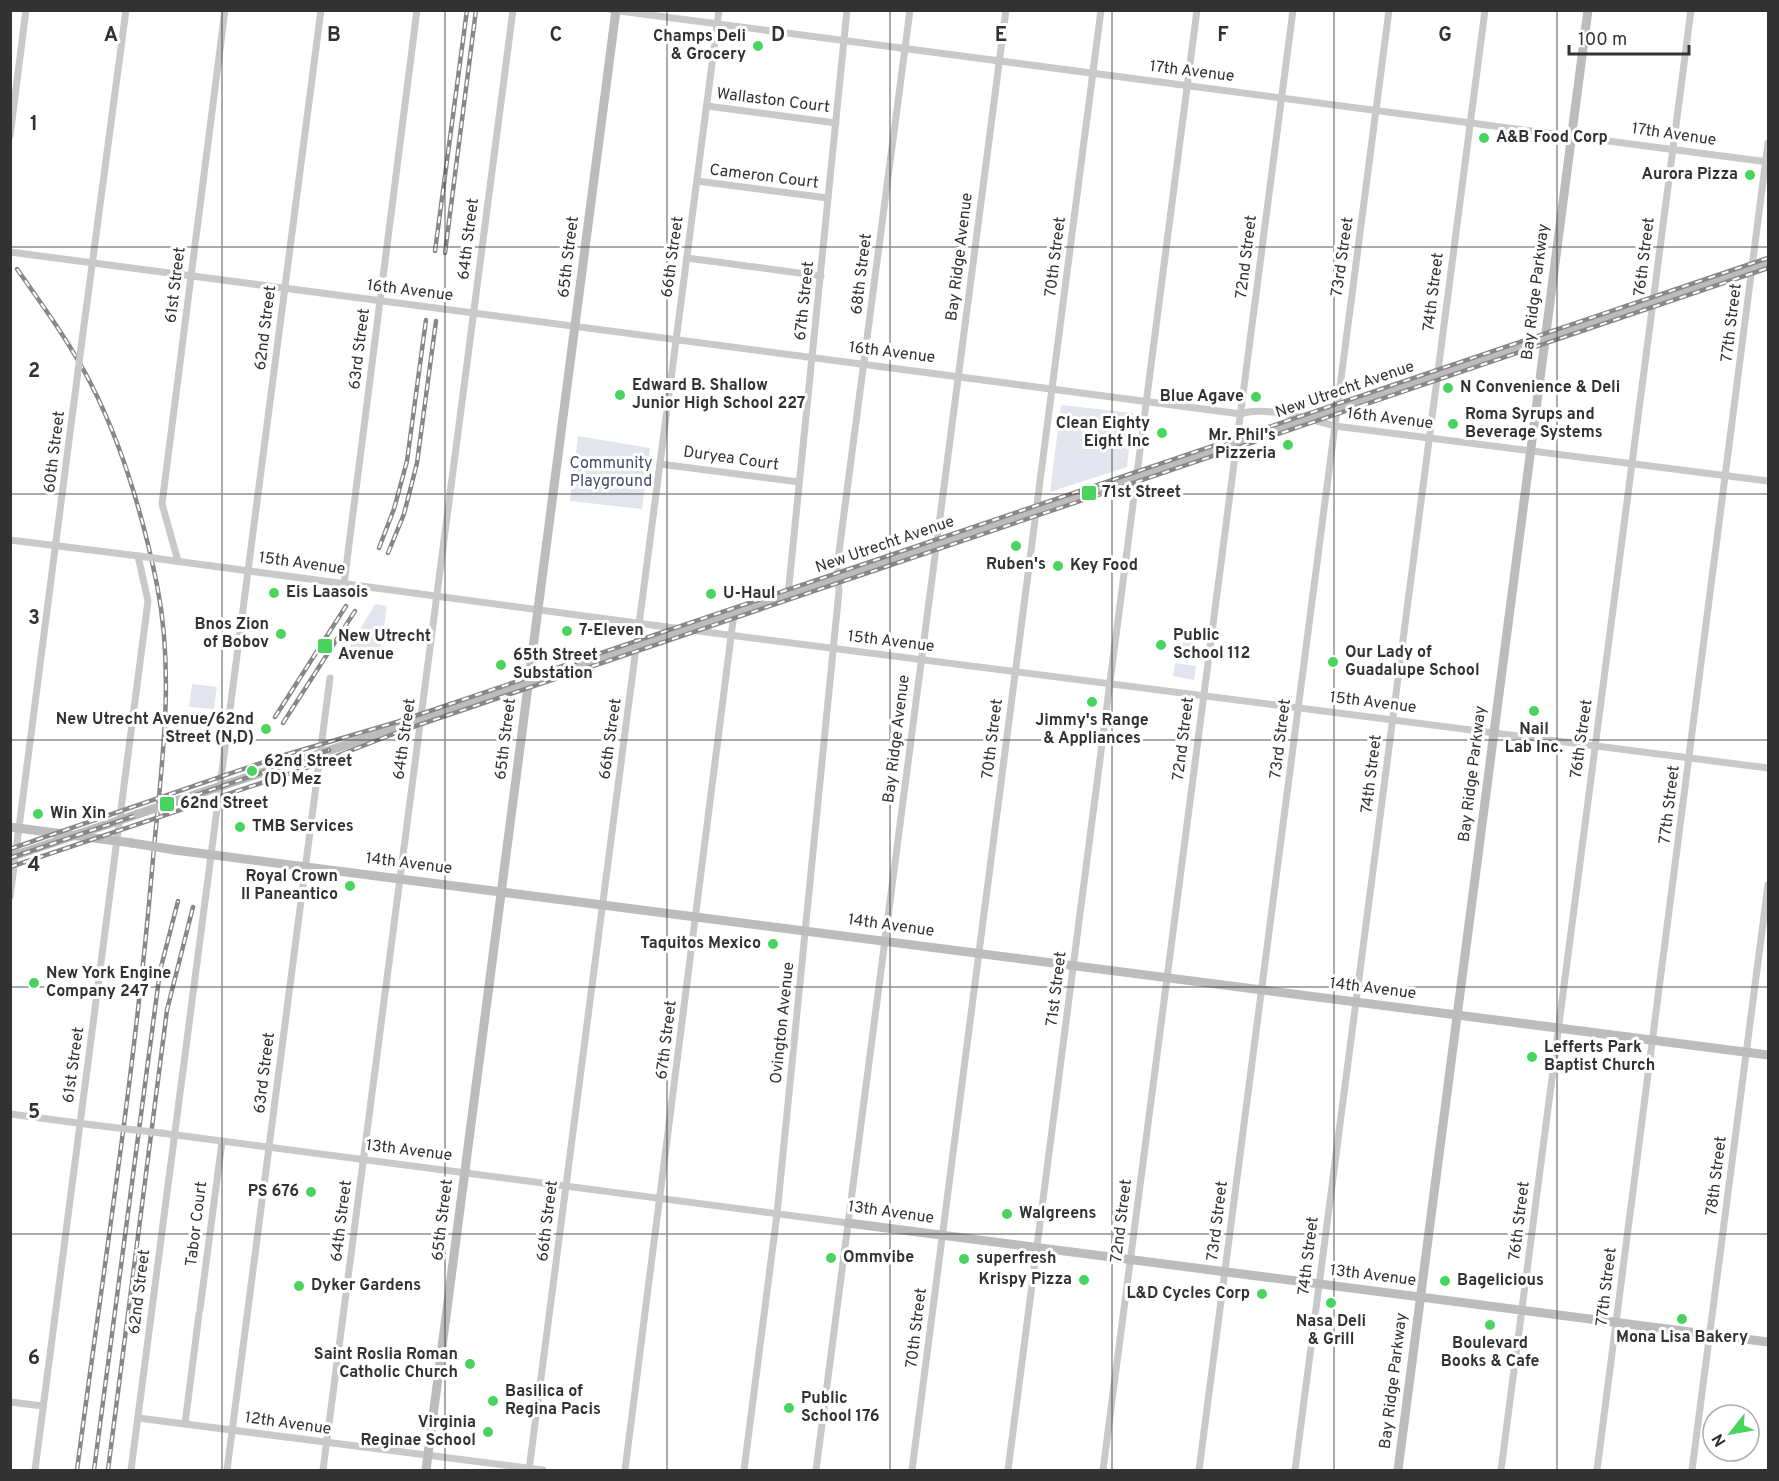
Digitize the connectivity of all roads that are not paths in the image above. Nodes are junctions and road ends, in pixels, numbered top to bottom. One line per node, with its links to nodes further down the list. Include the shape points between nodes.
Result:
1 (26, 10): 31 (street)
2 (126, 10): 40 (street, 60th Street)
3 (225, 10): 42 (street, 61st Street)
4 (321, 10): 44 (street, 62nd Street)
5 (417, 10): 45 (street, 63rd Street)
6 (513, 10): 47 (street, 64th Street)
7 (719, 10): 19 (street, 66th Street)
8 (847, 10): 20 (street, 67th Street)
9 (910, 10): 21 (street, 68th Street)
10 (1006, 10): 22 (street, Bay Ridge Avenue)
11 (1101, 10): 23 (street, 70th Street)
12 (1197, 10): 24 (street, 71st Street)
13 (1293, 10): 25 (street, 72nd Street)
14 (1389, 10): 27 (street, 73rd Street)
15 (1485, 10): 28 (street, 74th Street)
16 (1588, 10): 30 (main road, Bay Ridge Parkway)
17 (1691, 10): 33 (street, 76th Street)
18 (615, 11): 19 (street, 17th Avenue); 48 (main road, 65th Street)
19 (717, 24): 20 (street, 17th Avenue); 26 (street, 66th Street)
20 (844, 41): 21 (street, 17th Avenue); 29 (street, 67th Street)
21 (905, 48): 22 (street, 17th Avenue); 52 (street, 68th Street)
22 (999, 61): 23 (street, 17th Avenue); 54 (street, Bay Ridge Avenue)
23 (1093, 73): 24 (street, 17th Avenue); 55 (street, 70th Street)
24 (1188, 86): 25 (street, 17th Avenue); 56 (street, 71st Street)
25 (1282, 98): 27 (street, 17th Avenue); 58 (street, 72nd Street)
26 (706, 106): 29 (street, Wallaston Court); 35 (street, 66th Street)
27 (1376, 110): 28 (street, 17th Avenue); 57 (street, 73rd Street)
28 (1470, 122): 30 (street, 17th Avenue); 53 (street, 74th Street)
29 (836, 123): 36 (street, 67th Street)
30 (1572, 135): 33 (street, 17th Avenue); 49 (main road, Bay Ridge Parkway)
31 (10, 136)
32 (1768, 143): 34 (street, 77th Street)
33 (1673, 148): 34 (street, 17th Avenue); 46 (street, 76th Street)
34 (1767, 161): 41 (street, 77th Street)
35 (696, 182): 36 (street, Cameron Court); 38 (street, 66th Street)
36 (828, 198): 43 (street, 67th Street)
37 (10, 252): 40 (street, 16th Avenue)
38 (687, 258): 43 (street); 50 (street, 66th Street)
39 (1768, 262): 41 (main road, New Utrecht Avenue)
40 (93, 263): 42 (street, 16th Avenue); 73 (street, 60th Street, bridge)
41 (1753, 268): 46 (main road, New Utrecht Avenue); 67 (street, 77th Street)
42 (191, 276): 44 (street, 16th Avenue); 75 (street, 61st Street, via 162,504)
43 (821, 276): 51 (street, 67th Street)
44 (285, 288): 45 (street, 16th Avenue); 76 (street, 62nd Street)
45 (380, 301): 47 (street, 16th Avenue); 78 (street, 63rd Street)
46 (1653, 302): 49 (main road, New Utrecht Avenue); 64 (street, 76th Street)
47 (473, 313): 48 (street, 16th Avenue); 79 (street, 64th Street)
48 (574, 326): 50 (street, 16th Avenue); 81 (main road, 65th Street)
49 (1545, 337): 53 (main road, New Utrecht Avenue); 63 (main road, Bay Ridge Parkway)
50 (675, 340): 51 (street, 16th Avenue); 65 (street, 66th Street)
51 (813, 357): 52 (street, 16th Avenue); 69 (street, 67th Street)
52 (864, 364): 54 (street, 16th Avenue); 77 (street, 68th Street)
53 (1437, 374): 57 (main road, New Utrecht Avenue); 61 (street, 74th Street)
54 (958, 375): 55 (street, 16th Avenue); 72 (street, Bay Ridge Avenue)
55 (1052, 389): 56 (street, 16th Avenue); 70 (street, 70th Street)
56 (1147, 401): 58 (street, 16th Avenue); 66 (street, 71st Street)
57 (1337, 409): 59 (main road, New Utrecht Avenue); 60 (street, 73rd Street)
58 (1241, 414): 59 (street, 16th Avenue); 62 (street, 72nd Street)
59 (1308, 419): 60 (street, 16th Avenue); 62 (main road, New Utrecht Avenue)
60 (1335, 426): 61 (street, 16th Avenue); 94 (street, 73rd Street)
61 (1429, 437): 63 (street, 16th Avenue); 96 (street, 74th Street)
62 (1237, 443): 66 (main road, New Utrecht Avenue); 93 (street, 72nd Street)
63 (1531, 450): 64 (street, 16th Avenue); 97 (main road, Bay Ridge Parkway)
64 (1632, 463): 67 (street, 16th Avenue); 98 (street, 76th Street)
65 (660, 464): 69 (street, Duryea Court); 83 (street, 66th Street)
66 (1137, 475): 70 (main road, New Utrecht Avenue); 92 (street, 71st Street)
67 (1726, 475): 68 (street, 16th Avenue); 100 (street, 77th Street)
68 (1768, 481)
69 (799, 482): 80 (street, 67th Street)
70 (1037, 508): 72 (main road, New Utrecht Avenue); 89 (street, 70th Street)
71 (10, 540): 73 (street, 15th Avenue)
72 (937, 543): 77 (main road, New Utrecht Avenue); 88 (street, Bay Ridge Avenue)
73 (56, 546): 74 (street, 15th Avenue); 104 (street, 60th Street)
74 (139, 556): 75 (street, 15th Avenue, bridge); 103 (street, 61st Street, via 148,601)
75 (176, 561): 76 (street, 15th Avenue)
76 (248, 571): 78 (street, 15th Avenue); 102 (street, 62nd Street)
77 (838, 577): 80 (main road, New Utrecht Avenue); 87 (street, Ovington Avenue)
78 (344, 584): 79 (street, 15th Avenue)
79 (437, 595): 81 (street, 15th Avenue); 95 (street, 64th Street)
80 (788, 595): 82 (main road, New Utrecht Avenue)
81 (537, 608): 83 (street, 15th Avenue); 91 (main road, 65th Street)
82 (734, 613): 84 (main road, New Utrecht Avenue); 85 (street, 67th Street)
83 (639, 623): 84 (street, 15th Avenue); 86 (street, 66th Street)
84 (683, 630): 85 (street, 15th Avenue); 86 (main road, New Utrecht Avenue)
85 (732, 636): 87 (street, 15th Avenue); 115 (street, 67th Street)
86 (636, 646): 91 (main road, New Utrecht Avenue); 114 (street, 66th Street)
87 (833, 648): 88 (street, 15th Avenue); 116 (street, Ovington Avenue)
88 (921, 659): 89 (street, 15th Avenue); 117 (street, Bay Ridge Avenue)
89 (1015, 671): 92 (street, 15th Avenue); 118 (street, 70th Street)
90 (330, 678): 99 (street, 63rd Street)
91 (528, 684): 95 (main road, New Utrecht Avenue); 112 (main road, 65th Street)
92 (1109, 684): 93 (street, 15th Avenue); 119 (street, 71st Street)
93 (1203, 696): 94 (street, 15th Avenue); 120 (street, 72nd Street)
94 (1298, 707): 96 (street, 15th Avenue); 121 (street, 73rd Street)
95 (421, 718): 99 (main road, New Utrecht Avenue); 110 (street, 64th Street)
96 (1392, 719): 97 (street, 15th Avenue); 122 (street, 74th Street)
97 (1494, 732): 98 (street, 15th Avenue); 123 (main road, Bay Ridge Parkway)
98 (1594, 747): 100 (street, 15th Avenue); 124 (street, 76th Street)
99 (320, 752): 102 (main road, New Utrecht Avenue); 109 (street, 63rd Street)
100 (1689, 758): 101 (street, 15th Avenue); 125 (street, 77th Street)
101 (1768, 768)
102 (220, 786): 103 (main road, New Utrecht Avenue, bridge); 107 (street, 62nd Street)
103 (121, 819): 105 (main road, New Utrecht Avenue); 106 (street, 61st Street)
104 (15, 828): 105 (main road, 14th Avenue); 108 (street, 60th Street)
105 (74, 835): 106 (main road, 14th Avenue); 108 (main road, New Utrecht Avenue)
106 (118, 841): 107 (main road, 14th Avenue, bridge); 129 (street, 61st Street)
107 (211, 854): 109 (main road, 14th Avenue); 130 (street, 62nd Street)
108 (13, 856): 113 (street, 60th Street)
109 (306, 866): 110 (main road, 14th Avenue); 132 (street, 63rd Street)
110 (400, 878): 112 (main road, 14th Avenue); 133 (street, 64th Street)
111 (1768, 885): 126 (street, 78th Street)
112 (501, 891): 114 (main road, 14th Avenue); 134 (main road, 65th Street)
113 (10, 897)
114 (602, 904): 115 (main road, 14th Avenue); 135 (street, 66th Street)
115 (697, 916): 116 (main road, 14th Avenue); 136 (street, 67th Street)
116 (806, 930): 117 (main road, 14th Avenue); 137 (street, Ovington Avenue)
117 (885, 940): 118 (main road, 14th Avenue); 138 (street, Bay Ridge Avenue)
118 (979, 953): 119 (main road, 14th Avenue); 139 (street, 70th Street)
119 (1074, 965): 120 (main road, 14th Avenue); 140 (street, 71st Street)
120 (1167, 977): 121 (main road, 14th Avenue); 141 (street, 72nd Street)
121 (1262, 989): 122 (main road, 14th Avenue); 142 (street, 73rd Street)
122 (1356, 1001): 123 (main road, 14th Avenue); 143 (street, 74th Street)
123 (1457, 1015): 124 (main road, 14th Avenue); 144 (main road, Bay Ridge Parkway)
124 (1557, 1029): 125 (main road, 14th Avenue); 145 (street, 76th Street)
125 (1653, 1040): 126 (main road, 14th Avenue); 146 (street, 77th Street)
126 (1747, 1052): 127 (main road, 14th Avenue); 147 (street, 78th Street)
127 (1768, 1055)
128 (10, 1114): 129 (street, 13th Avenue)
129 (80, 1123): 130 (street, 13th Avenue, bridge); 150 (street, 61st Street)
130 (175, 1135): 131 (street, 13th Avenue); 151 (street, 62nd Street)
131 (222, 1142): 132 (street, 13th Avenue); 152 (street, Tabor Court)
132 (269, 1148): 133 (street, 13th Avenue); 153 (street, 63rd Street)
133 (363, 1160): 134 (street, 13th Avenue); 154 (street, 64th Street)
134 (464, 1173): 135 (street, 13th Avenue); 155 (main road, 65th Street)
135 (566, 1186): 136 (street, 13th Avenue); 161 (street, 66th Street)
136 (660, 1198): 137 (street, 13th Avenue); 163 (street, 67th Street)
137 (777, 1214): 138 (street, 13th Avenue); 164 (street, Ovington Avenue)
138 (848, 1223): 139 (main road, 13th Avenue); 165 (street, Bay Ridge Avenue)
139 (942, 1235): 140 (main road, 13th Avenue); 166 (street, 70th Street)
140 (1037, 1247): 141 (main road, 13th Avenue); 167 (street, 71st Street)
141 (1131, 1259): 142 (main road, 13th Avenue); 168 (street, 72nd Street)
142 (1225, 1272): 143 (main road, 13th Avenue); 169 (street, 73rd Street)
143 (1319, 1284): 144 (main road, 13th Avenue); 170 (street, 74th Street)
144 (1420, 1297): 145 (main road, 13th Avenue); 171 (main road, Bay Ridge Parkway)
145 (1522, 1310): 146 (main road, 13th Avenue); 172 (street, 76th Street)
146 (1616, 1323): 147 (main road, 13th Avenue); 173 (street, 77th Street)
147 (1710, 1335): 148 (main road, 13th Avenue); 174 (street, 78th Street)
148 (1768, 1342)
149 (10, 1402): 150 (street)
150 (43, 1406): 156 (street, 61st Street)
151 (138, 1418): 152 (street, 12th Avenue); 157 (street, 62nd Street)
152 (185, 1424): 153 (street, 12th Avenue)
153 (232, 1430): 154 (street, 12th Avenue); 158 (street, 63rd Street)
154 (326, 1443): 155 (street, 12th Avenue); 159 (street, 64th Street)
155 (428, 1455): 160 (main road, 65th Street); 161 (street, 12th Avenue)
156 (35, 1470)
157 (131, 1470)
158 (227, 1470)
159 (322, 1470)
160 (426, 1470)
161 (529, 1470): 162 (street, 12th Avenue)
162 (543, 1470)
163 (625, 1470)
164 (744, 1470)
165 (816, 1470)
166 (912, 1470)
167 (1008, 1470)
168 (1103, 1470)
169 (1199, 1470)
170 (1295, 1470)
171 (1398, 1470)
172 (1501, 1470)
173 (1597, 1470)
174 (1692, 1470)

